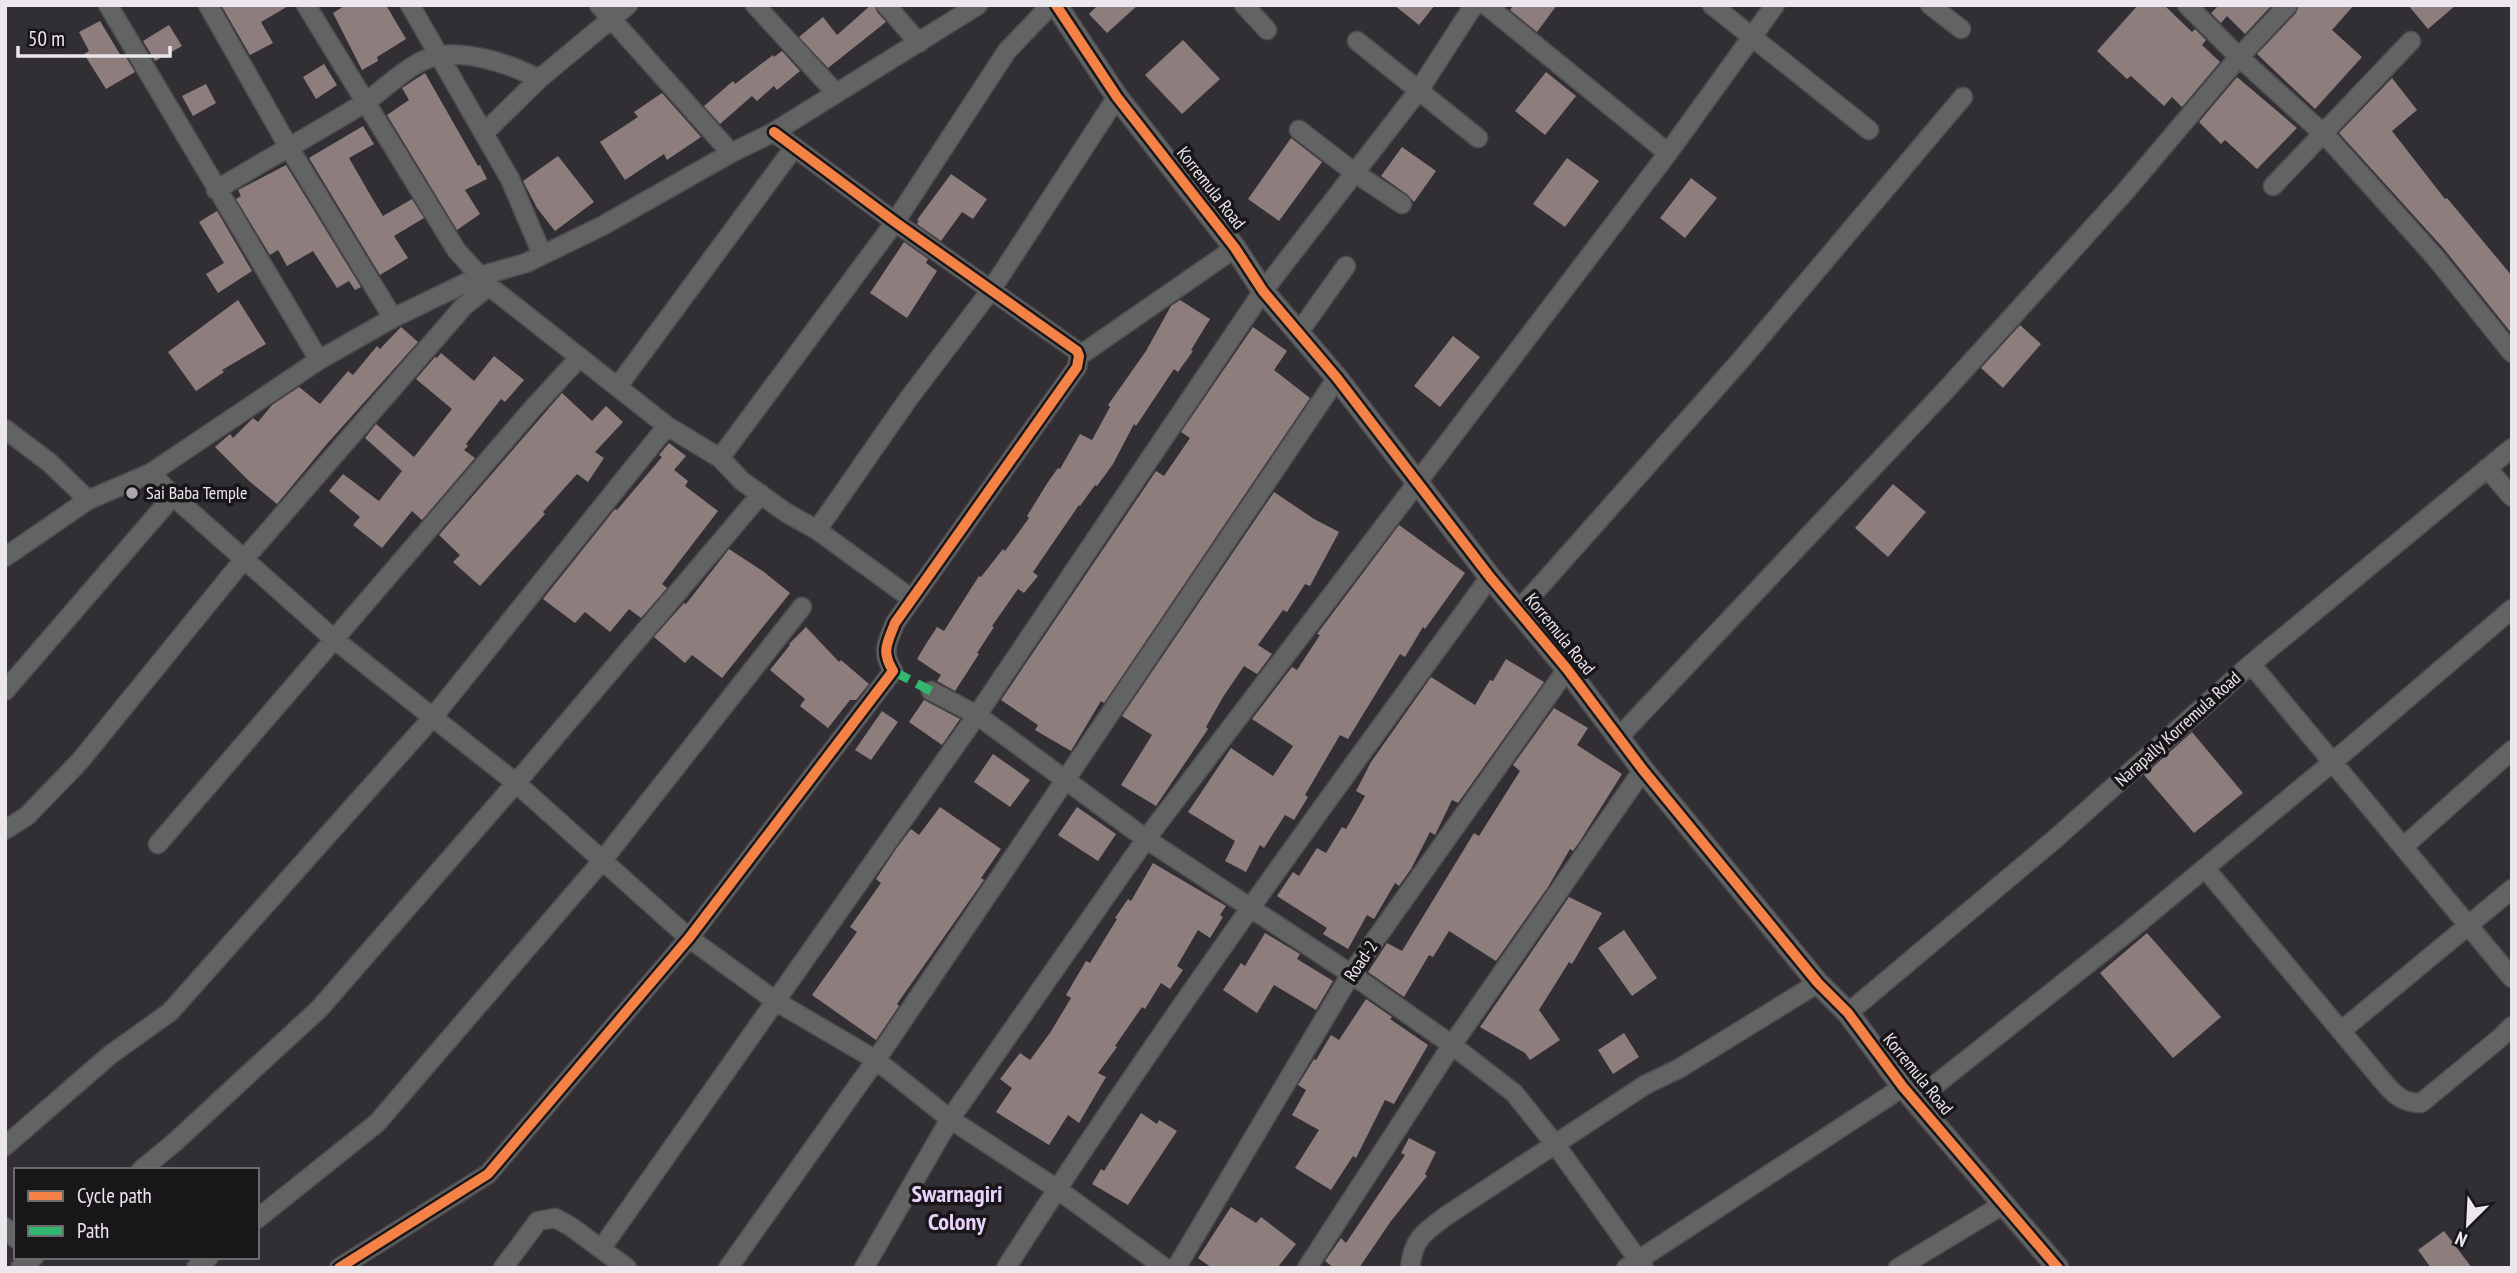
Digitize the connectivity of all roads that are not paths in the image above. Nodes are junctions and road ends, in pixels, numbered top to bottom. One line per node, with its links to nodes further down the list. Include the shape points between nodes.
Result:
1 (108, 5): 45 (street)
2 (208, 5): 39 (street)
3 (306, 5): 32 (street)
4 (410, 5): 25 (street)
5 (628, 5): 18 (street)
6 (755, 5): 29 (street)
7 (886, 5): 24 (street)
8 (978, 5): 24 (street)
9 (1053, 5): 30 (street, Korremula Road); 47 (street, via 1007,51)
10 (1244, 5): 20 (street)
11 (1474, 5): 28 (street)
12 (1486, 5): 42 (street)
13 (1712, 5): 21 (street)
14 (1776, 5): 21 (street)
15 (1930, 5): 19 (street)
16 (2187, 5): 26 (street)
17 (2288, 5): 26 (street)
18 (605, 12): 27 (street); 41 (street)
19 (1961, 29)
20 (1267, 30)
21 (1752, 37): 34 (street); 42 (street)
22 (1357, 41): 28 (street)
23 (2411, 41): 37 (street)
24 (919, 43): 29 (street)
25 (438, 55): 27 (street, via 502,64); 32 (street, via 412,67); 36 (street)
26 (2239, 57): 37 (street); 88 (street, via 2124,193 1945,391)
27 (539, 79): 36 (street)
28 (1419, 90): 38 (street); 43 (street)
29 (836, 93): 35 (street)
30 (1117, 97): 48 (street, Korremula Road); 52 (street)
31 (1963, 97): 80 (street, via 1740,361)
32 (365, 102): 39 (street); 51 (street, via 457,251)
33 (1299, 130): 43 (street)
34 (1869, 130)
35 (774, 132): 40 (street); 41 (street)
36 (484, 133): 49 (street, via 510,179)
37 (2322, 133): 44 (street); 56 (street, via 2435,257)
38 (1478, 138)
39 (288, 146): 45 (street); 54 (street)
40 (793, 149): 47 (street); 61 (street)
41 (731, 153): 49 (street, via 602,226)
42 (1668, 153): 68 (street)
43 (1355, 173): 46 (street); 53 (street)
44 (2273, 186)
45 (216, 190): 59 (street)
46 (1402, 204)
47 (895, 222): 52 (street); 65 (street)
48 (1236, 248): 53 (street, Korremula Road); 57 (street)
49 (542, 254): 51 (street)
50 (1346, 266): 55 (street)
51 (484, 281): 54 (street); 58 (street); 75 (street)
52 (990, 290): 57 (street); 73 (street)
53 (1263, 291): 55 (street, Korremula Road); 86 (street)
54 (393, 318): 59 (street)
55 (1299, 332): 60 (street, Korremula Road)
56 (2512, 353)
57 (1079, 356): 77 (street, via 1077,367)
58 (580, 357): 61 (street); 81 (street)
59 (319, 360): 67 (street)
60 (1337, 378): 68 (street, Korremula Road); 92 (street)
61 (618, 386): 62 (street)
62 (667, 426): 65 (street); 87 (street)
63 (5, 429): 72 (street)
64 (2512, 448): 66 (street, Narapally Korremula Road)
65 (720, 458): 69 (street)
66 (2487, 468): 71 (street); 82 (street, Narapally Korremula Road)
67 (151, 473): 70 (street); 72 (street)
68 (1417, 482): 76 (street, Korremula Road); 95 (street)
69 (761, 494): 73 (street); 93 (street)
70 (173, 496): 75 (street); 84 (street)
71 (2512, 497)
72 (88, 500): 74 (street)
73 (817, 530): 77 (street)
74 (5, 557)
75 (245, 558): 81 (street); 94 (street, via 80,761 27,816)
76 (1490, 577): 80 (street, Korremula Road); 101 (street)
77 (912, 599): 103 (street, via 886,646 885,658 893,671)
78 (802, 607): 98 (street)
79 (2512, 609): 90 (street)
80 (1518, 611): 83 (street, Korremula Road)
81 (335, 640): 87 (street); 96 (street)
82 (2251, 664): 90 (street); 108 (street, Narapally Korremula Road, via 2055,839)
83 (1567, 668): 88 (street, Korremula Road); 104 (street, Road-2)
84 (5, 691)
85 (930, 691): 86 (street)
86 (977, 715): 92 (street); 107 (street)
87 (433, 717): 93 (street); 116 (street, via 170,1012 110,1055)
88 (1619, 737): 91 (street, Korremula Road)
89 (2512, 750): 97 (street)
90 (2334, 761): 97 (street); 99 (street)
91 (1643, 770): 106 (street, Korremula Road); 111 (street)
92 (1065, 781): 95 (street); 112 (street)
93 (516, 783): 98 (street); 117 (street, via 320,1008)
94 (5, 831)
95 (1146, 839): 101 (street); 114 (street)
96 (158, 844)
97 (2403, 847): 102 (street)
98 (602, 861): 103 (street); 120 (street, via 377,1123)
99 (2205, 868): 110 (street); 113 (street)
100 (2512, 889): 102 (street)
101 (1249, 907): 104 (street); 118 (street)
102 (2469, 925): 105 (street); 110 (street)
103 (689, 938): 107 (street); 123 (street, via 488,1174)
104 (1351, 974): 111 (street); 130 (street, Road-2)
105 (2512, 978)
106 (1818, 983): 108 (street, Korremula Road); 115 (street)
107 (777, 1002): 112 (street); 121 (street)
108 (1848, 1013): 113 (street, Korremula Road)
109 (2512, 1026): 110 (street, via 2421,1103 2396,1096)
110 (2341, 1031)
111 (1452, 1045): 115 (street, via 1514,1093); 131 (street)
112 (876, 1060): 114 (street); 126 (street)
113 (1909, 1094): 119 (street, Korremula Road); 122 (street)
114 (950, 1119): 118 (street); 127 (street)
115 (1555, 1144): 122 (street); 132 (street, via 1422,1233)
116 (5, 1146)
117 (143, 1168)
118 (1057, 1189): 128 (street); 129 (street)
119 (2004, 1205): 133 (street); 134 (street, Korremula Road)
120 (259, 1217)
121 (608, 1239)
122 (1636, 1265)
123 (339, 1268)
124 (503, 1268): 125 (street, via 538,1221 555,1218)
125 (627, 1268)
126 (728, 1268)
127 (864, 1268)
128 (1006, 1268)
129 (1165, 1268)
130 (1176, 1268)
131 (1307, 1268)
132 (1410, 1268)
133 (1898, 1268)
134 (2058, 1268)

